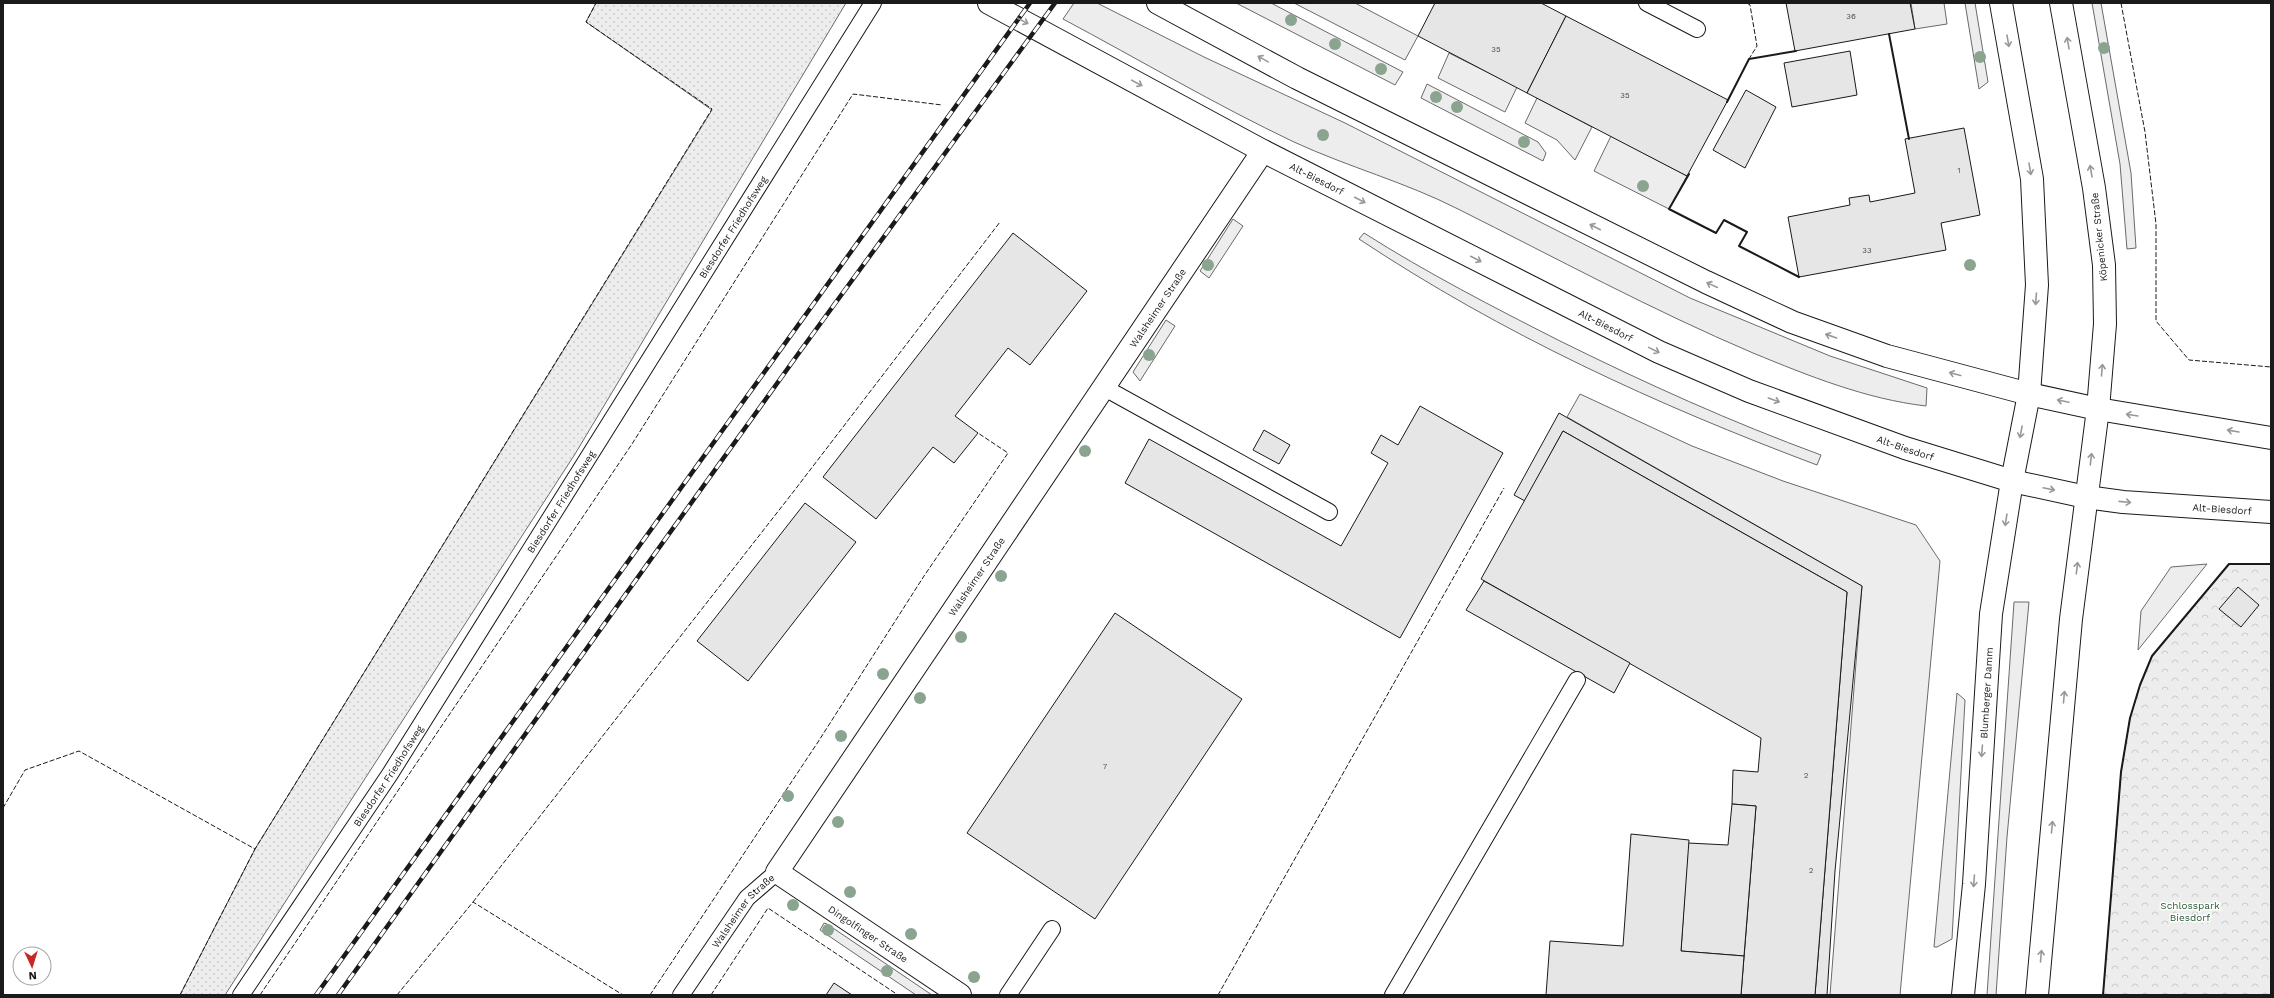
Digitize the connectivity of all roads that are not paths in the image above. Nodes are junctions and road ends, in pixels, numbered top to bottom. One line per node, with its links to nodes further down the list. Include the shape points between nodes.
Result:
1 (872, 3): 20 (lane, Biesdorfer Friedhofsweg, via 390,774)
2 (989, 3): 8 (main road, Alt-Biesdorf, one-way to 8)
3 (1158, 3): 10 (main road, one-way to 3, via 1887,356 1792,322 1699,279 1298,78)
4 (1646, 3): 7 (lane)
5 (2001, 3): 10 (main road, one-way to 10, via 2032,179 2037,285)
6 (2061, 3): 11 (main road, Köpenicker Straße, one-way to 6, via 2105,324 2104,265 2094,188)
7 (1697, 29)
8 (1263, 151): 9 (main road, Walsheimer Straße); 13 (main road, Alt-Biesdorf, one-way to 13, via 1659,352 1749,391 1890,443)
9 (1103, 387): 15 (lane); 18 (main road, Walsheimer Straße)
10 (2028, 394): 11 (main road, one-way to 10); 13 (main road, Blumberger Damm, one-way to 13)
11 (2098, 409): 12 (main road, one-way to 11); 14 (main road, Köpenicker Straße, one-way to 11)
12 (2271, 438)
13 (2012, 481): 14 (main road, Alt-Biesdorf, one-way to 14); 25 (main road, Blumberger Damm, one-way to 25, via 1991,614 1974,884)
14 (2086, 497): 16 (main road, Alt-Biesdorf, one-way to 16, via 2157,505); 26 (main road, one-way to 14, via 2071,619)
15 (1329, 512)
16 (2271, 512)
17 (1577, 680): 24 (lane)
18 (776, 872): 21 (lane, Walsheimer Straße, via 746,898); 22 (main road, Dingolfinger Straße)
19 (1052, 929): 23 (lane)
20 (241, 995)
21 (681, 995)
22 (960, 995)
23 (1008, 995)
24 (1392, 995)
25 (1963, 995)
26 (2037, 995)

